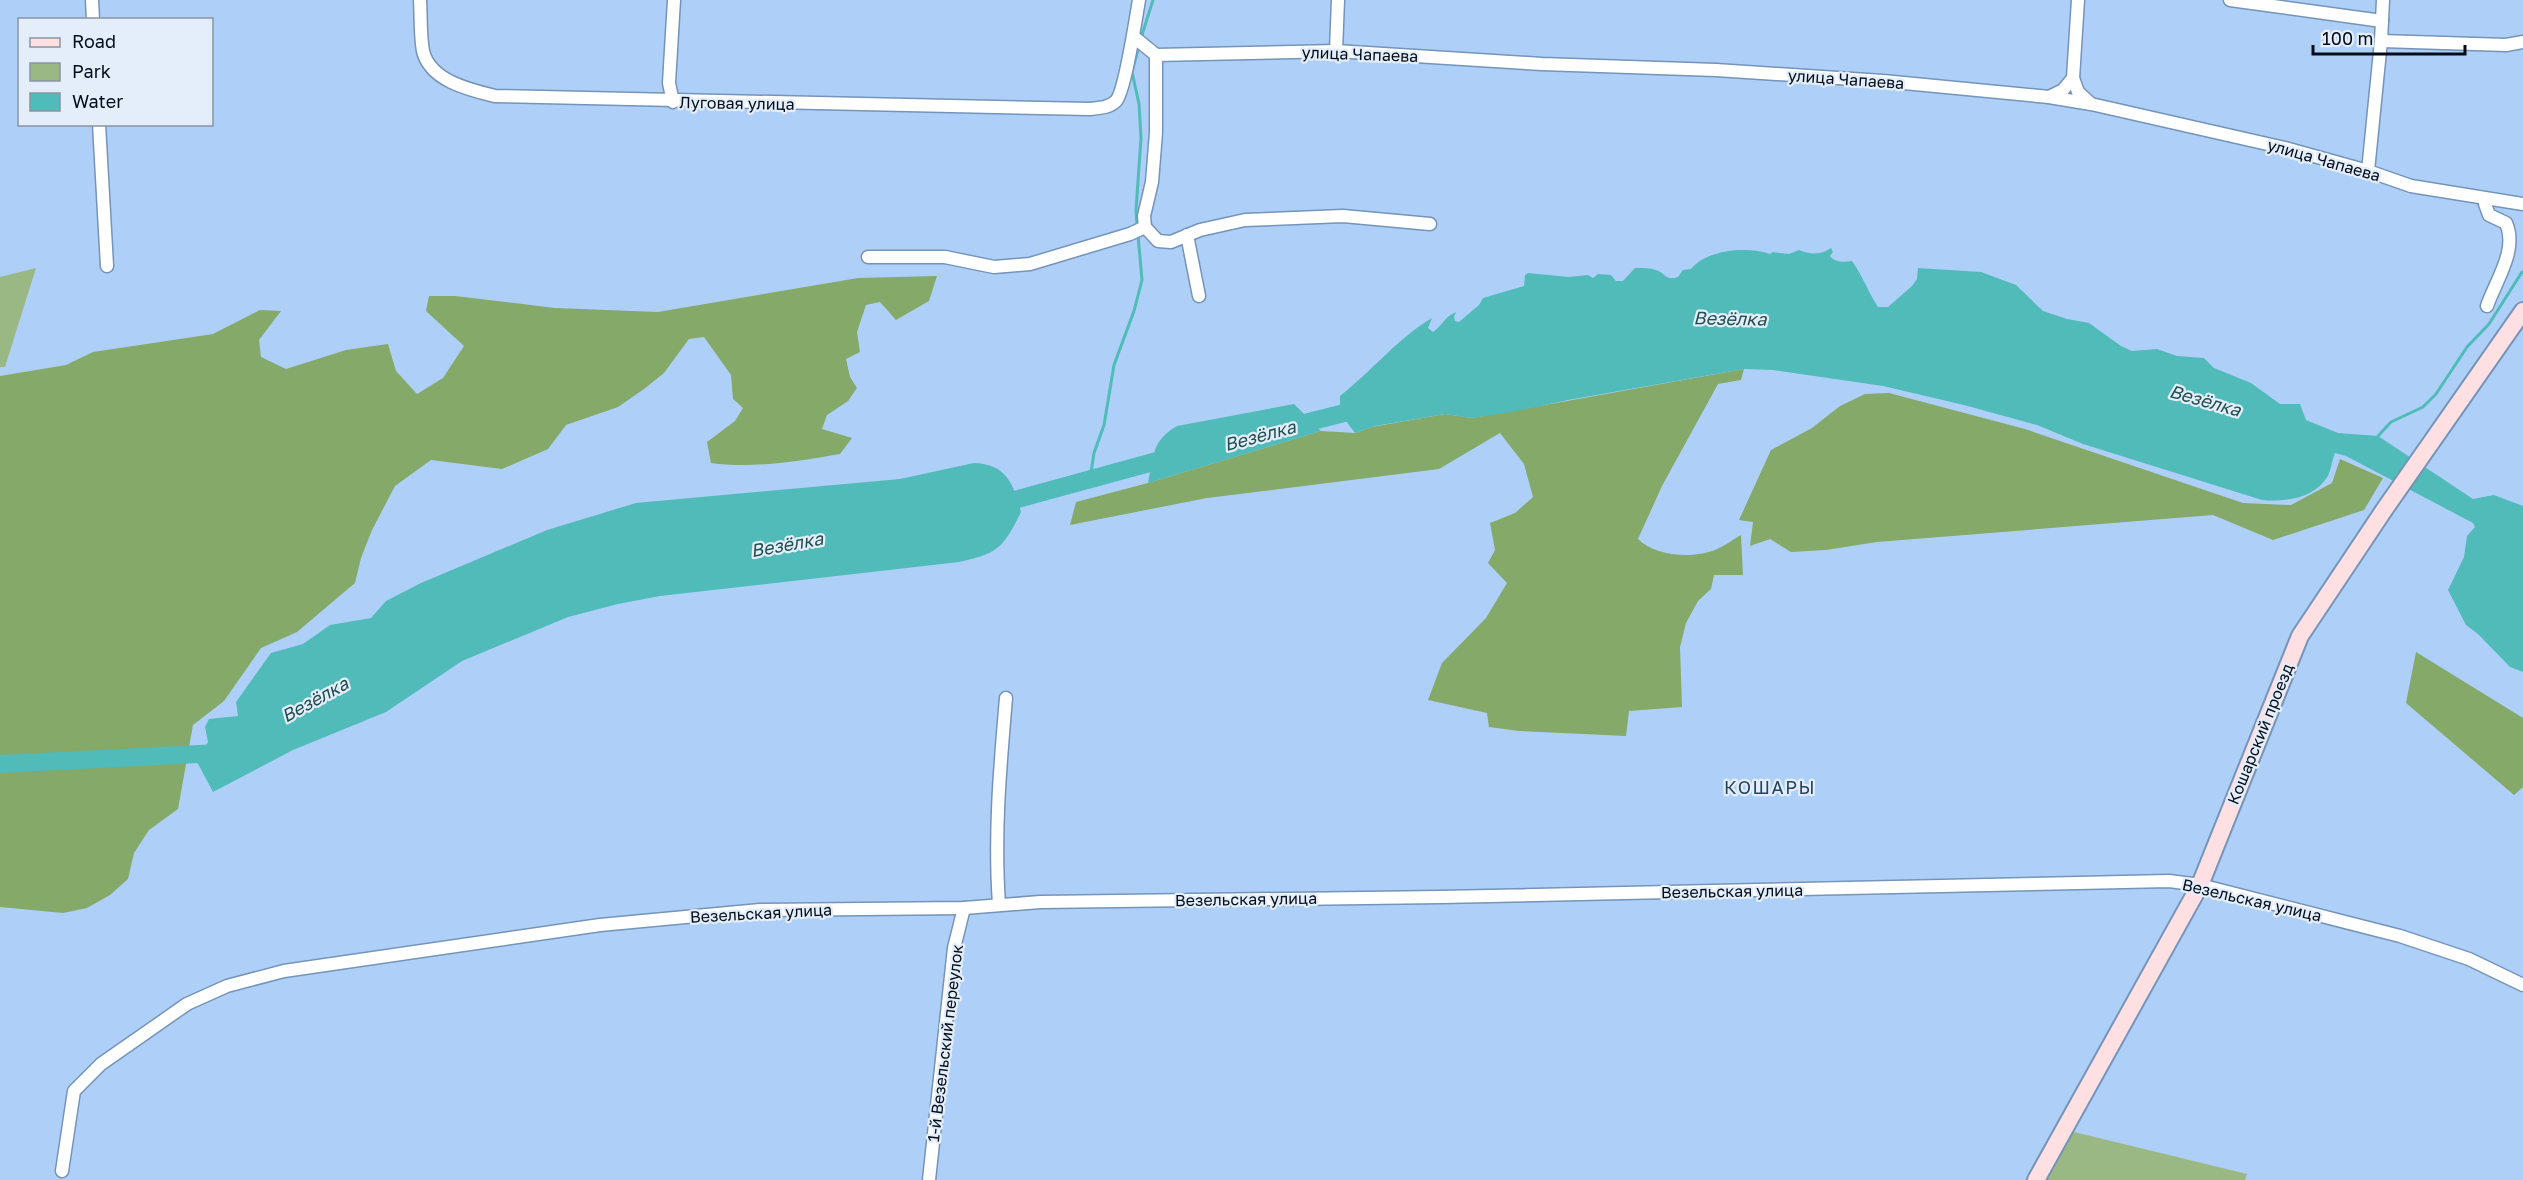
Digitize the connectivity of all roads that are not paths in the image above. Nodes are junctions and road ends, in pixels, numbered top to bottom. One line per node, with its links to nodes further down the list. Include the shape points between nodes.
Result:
1 (92, 0): 9 (street)
2 (420, 0): 18 (street, Луговая улица, via 423,51 428,62 434,71 464,88 495,96)
3 (674, 0): 18 (street, via 669,83)
4 (1139, 0): 11 (street)
5 (1338, 0): 14 (street)
6 (2078, 0): 16 (street)
7 (2230, 0): 10 (street)
8 (2383, 0): 10 (street)
9 (93, 18)
10 (2382, 21): 12 (street)
11 (1134, 37): 15 (street); 18 (street, Луговая улица, via 1118,99 1089,110)
12 (2381, 41): 13 (street, via 2506,45); 21 (street)
13 (2523, 42)
14 (1336, 51): 15 (street, улица Чапаева); 17 (street, улица Чапаева, via 1716,70)
15 (1156, 55): 25 (street, via 1156,133 1152,182 1143,216)
16 (2073, 78): 17 (street, via 2063,90); 19 (street, via 2078,92)
17 (2049, 97): 19 (street, улица Чапаева)
18 (673, 102)
19 (2091, 104): 21 (street, улица Чапаева)
20 (99, 126): 28 (street)
21 (2368, 171): 22 (street, улица Чапаева, via 2411,186)
22 (2486, 199): 23 (street, улица Чапаева); 30 (street, via 2489,214 2506,223 2510,232 2508,257)
23 (2523, 204)
24 (1430, 224): 26 (street, via 1321,216 1245,220)
25 (1145, 227): 26 (street, via 1158,240 1171,242); 27 (street, via 1030,264 994,267 945,257)
26 (1187, 235): 29 (street)
27 (868, 257)
28 (107, 266)
29 (1199, 296)
30 (2487, 306)
31 (2523, 311): 33 (street, Кошарский проезд, via 2300,636)
32 (1006, 698): 34 (street, via 998,799)
33 (2200, 885): 34 (street, Везельская улица, via 2169,881); 36 (street, Везельская улица, via 2400,936 2469,959); 39 (street, Кошарский проезд)
34 (999, 904): 35 (street, Везельская улица)
35 (964, 908): 37 (street, Везельская улица, via 760,910 600,925 284,971 227,986 187,1004 101,1064 74,1091); 38 (street, 1-й Везельский переулок, via 954,948)
36 (2523, 985)
37 (62, 1171)
38 (929, 1180)
39 (2036, 1180)

